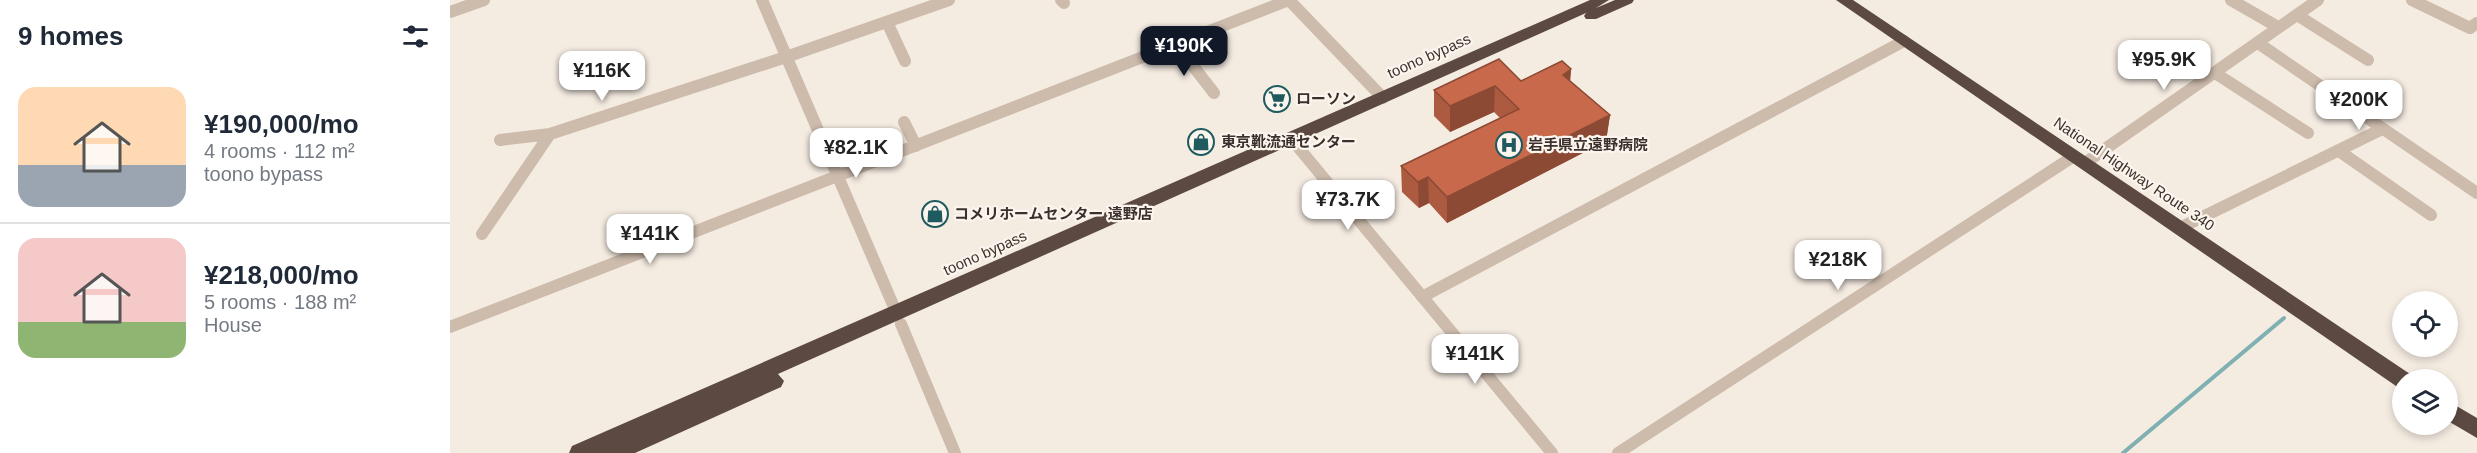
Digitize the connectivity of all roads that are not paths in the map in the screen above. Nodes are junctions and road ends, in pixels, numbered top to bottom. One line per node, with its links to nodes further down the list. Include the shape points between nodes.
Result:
1 (483, 0): 11 (street)
2 (762, 0): 19 (street)
3 (949, 0): 13 (street)
4 (1289, 0): 18 (street); 24 (street)
5 (1602, 0): 24 (highway, toono bypass)
6 (1628, 0): 31 (highway, toono bypass)
7 (1843, 0): 16 (highway, National Highway Route 340)
8 (2231, 0): 15 (street)
9 (2318, 0): 12 (street)
10 (2412, 0): 14 (street, via 2470,28)
11 (450, 12)
12 (2297, 15): 15 (street); 20 (street)
13 (887, 22): 19 (street); 21 (street)
14 (2477, 23)
15 (2278, 27): 17 (street)
16 (1904, 41): 33 (highway, National Highway Route 340); 39 (street)
17 (2258, 43): 22 (street); 26 (street)
18 (1176, 44): 23 (street); 30 (street)
19 (786, 57): 28 (street); 34 (street)
20 (2368, 60)
21 (905, 61)
22 (2215, 73): 27 (street); 33 (street)
23 (1214, 93)
24 (1383, 98): 40 (highway, toono bypass)
25 (904, 122): 30 (street)
26 (2382, 129): 32 (street); 35 (street)
27 (2308, 133)
28 (550, 134): 29 (street); 38 (street)
29 (500, 140)
30 (916, 146): 34 (street)
31 (1298, 147): 39 (street); 40 (highway, toono bypass)
32 (2339, 151): 36 (street); 37 (street)
33 (2080, 159): 37 (highway, National Highway Route 340); 49 (street)
34 (838, 174): 40 (street); 41 (street)
35 (2477, 193)
36 (2431, 215)
37 (2180, 228): 42 (highway, National Highway Route 340)
38 (482, 234)
39 (1422, 297): 48 (street)
40 (899, 319): 45 (highway, toono bypass); 46 (highway, toono bypass); 47 (street)
41 (450, 327)
42 (2392, 373)
43 (2458, 417): 44 (highway)
44 (2477, 429)
45 (580, 453)
46 (613, 453)
47 (955, 453)
48 (1552, 453)
49 (1618, 453)

